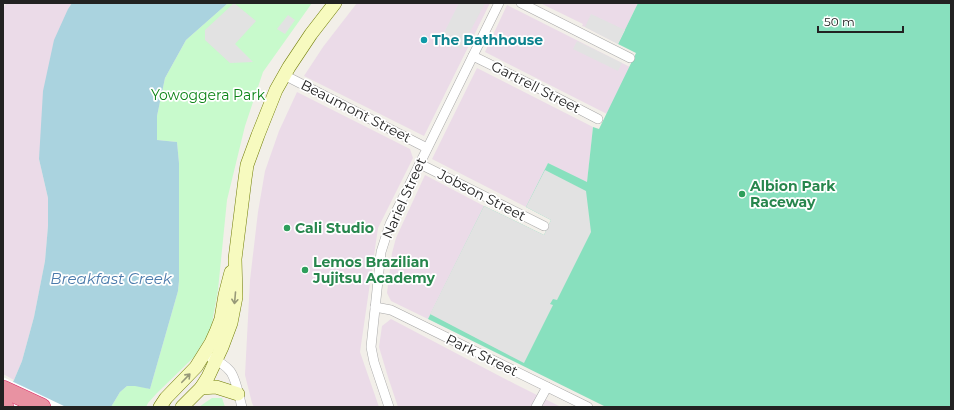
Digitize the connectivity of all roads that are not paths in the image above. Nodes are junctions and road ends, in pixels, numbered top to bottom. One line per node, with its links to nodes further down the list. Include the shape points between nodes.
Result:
1 (335, 3): 6 (main road, via 295,56)
2 (499, 3): 4 (street, Nariel Street)
3 (521, 3): 5 (street)
4 (473, 56): 7 (street, Gartrell Street); 8 (street, Nariel Street)
5 (630, 58)
6 (284, 75): 8 (street, Beaumont Street); 11 (main road, via 247,166)
7 (598, 119)
8 (427, 148): 9 (street, Nariel Street)
9 (420, 164): 10 (street, Jobson Street); 12 (street, Nariel Street, via 390,224 381,252)
10 (544, 226)
11 (235, 259): 13 (main road, via 220,320); 14 (main road, one-way to 14, via 234,309)
12 (375, 307): 15 (street, Park Street, via 391,310); 23 (street, Nariel Street, via 372,355)
13 (205, 354): 14 (street); 20 (main road, one-way to 13)
14 (217, 360): 17 (main road); 18 (street, via 231,372)
15 (547, 386): 24 (street); 25 (street, Park Street)
16 (3, 388): 19 (highway)
17 (201, 388): 18 (main road, via 216,387); 21 (main road)
18 (238, 394): 22 (street)
19 (42, 407)
20 (160, 407)
21 (182, 407)
22 (242, 407)
23 (389, 407)
24 (536, 407)
25 (588, 407)

